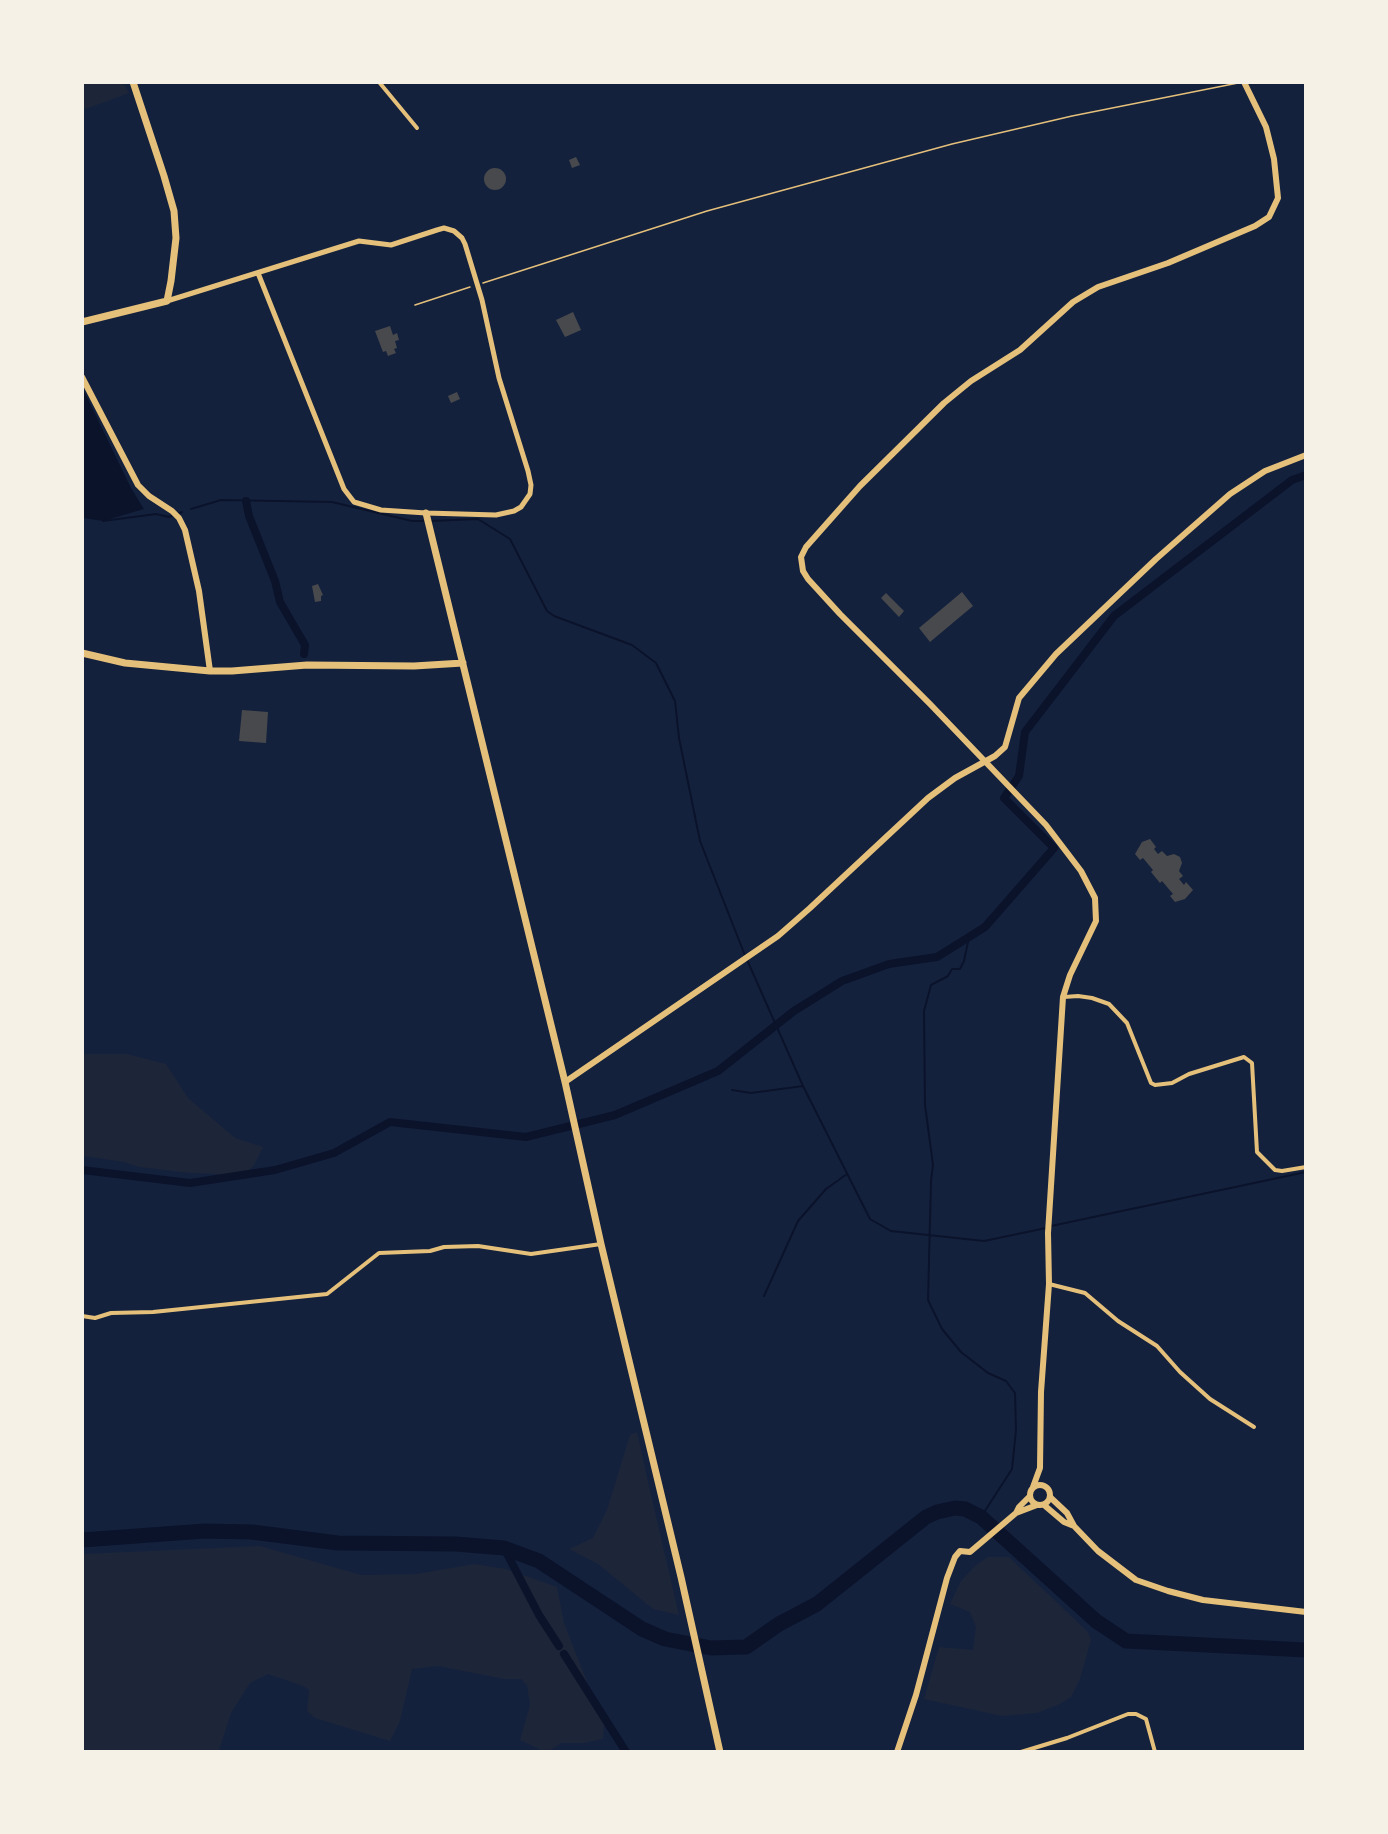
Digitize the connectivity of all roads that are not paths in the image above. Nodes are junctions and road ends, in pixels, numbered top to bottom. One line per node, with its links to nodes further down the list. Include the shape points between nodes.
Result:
1 (133, 82): 6 (main road, via 174,211 176,253)
2 (379, 82): 4 (street)
3 (1244, 82): 14 (main road, via 1266,127 1274,159 1278,198 1269,216 1255,226 1168,263 1098,287 1073,302 1020,350 944,403 860,486 802,553 803,571 825,598)
4 (417, 128)
5 (258, 273): 6 (street); 10 (street, via 348,496 370,508); 10 (street, via 359,241 391,245 444,228 462,238 528,471 530,494 521,507 506,514)
6 (167, 300): 7 (main road)
7 (82, 322)
8 (82, 376): 13 (main road, via 138,485 179,518 189,541)
9 (1305, 455): 14 (main road, via 1265,471 1230,494 1056,654 1019,698 1005,747)
10 (426, 513): 12 (main road)
11 (82, 653): 13 (main road, via 125,663)
12 (463, 663): 13 (main road); 16 (main road)
13 (210, 671)
14 (986, 762): 15 (main road, via 1046,825 1088,881 1095,898 1096,921); 16 (main road, via 928,798 810,908 755,952)
15 (1063, 997): 17 (street, via 1092,998 1109,1004 1127,1023 1155,1085 1172,1083 1244,1057 1252,1063 1257,1152 1275,1170); 19 (main road, via 1048,1233)
16 (565, 1082): 18 (main road)
17 (1305, 1167)
18 (601, 1244): 20 (street, via 531,1254 478,1246 379,1253 327,1294 111,1313 95,1318); 31 (main road)
19 (1049, 1284): 21 (street, via 1085,1293 1157,1346 1210,1399); 22 (main road)
20 (82, 1316)
21 (1254, 1427)
22 (1040, 1468): 23 (main road); 24 (main road)
23 (1034, 1487): 24 (main road); 25 (main road)
24 (1047, 1487): 26 (main road)
25 (1030, 1496): 27 (main road); 28 (main road)
26 (1050, 1497): 27 (main road); 29 (main road)
27 (1040, 1505): 28 (main road); 29 (main road)
28 (1016, 1513): 32 (main road, via 970,1552 960,1551 947,1578)
29 (1074, 1526): 30 (main road, via 1115,1565 1152,1586 1203,1600)
30 (1305, 1612)
31 (720, 1752)
32 (897, 1752)
33 (1021, 1752): 34 (street, via 1128,1714 1146,1719)
34 (1155, 1752)

